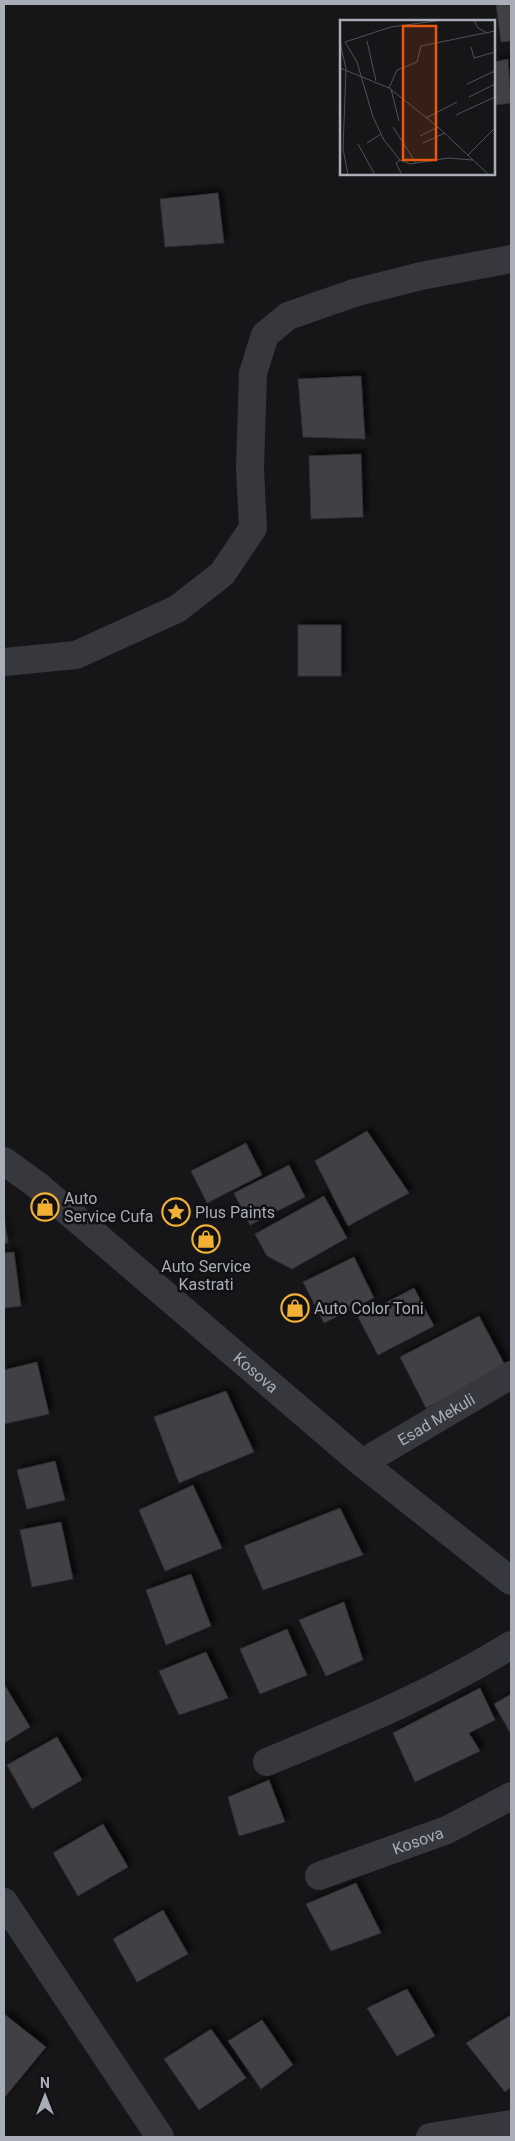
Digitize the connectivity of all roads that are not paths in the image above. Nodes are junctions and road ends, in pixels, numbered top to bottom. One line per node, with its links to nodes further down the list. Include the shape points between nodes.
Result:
1 (511, 259): 2 (street, via 363,290 288,316 265,335 253,373 250,469 253,528 222,574 177,609 76,655)
2 (4, 662)
3 (4, 1161): 5 (street, Kosova, via 37,1185)
4 (511, 1375): 5 (street, Esad Mekuli)
5 (362, 1463): 6 (street, Kosova)
6 (511, 1581)
7 (511, 1645): 8 (street, via 391,1710)
8 (267, 1762)
9 (511, 1796): 10 (street, Kosova, via 447,1830)
10 (319, 1876)
11 (4, 1902): 13 (street)
12 (511, 2124): 14 (street)
13 (160, 2137)
14 (430, 2137)

